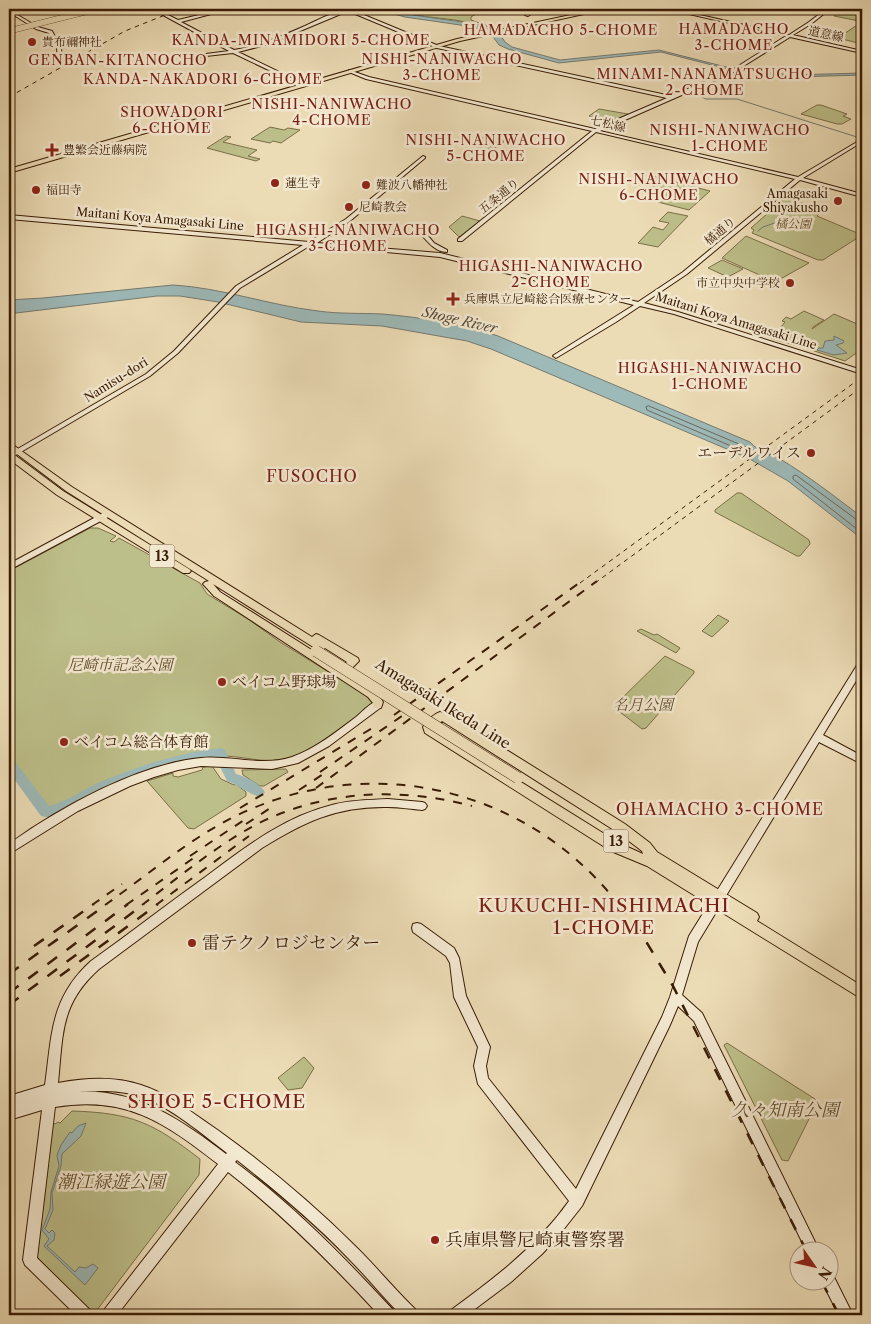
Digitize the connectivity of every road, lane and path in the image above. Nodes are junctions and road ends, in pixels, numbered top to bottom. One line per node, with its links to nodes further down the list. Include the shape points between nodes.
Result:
1 (90, 9): 15 (highway); 16 (highway, bridge)
2 (97, 9): 16 (highway, bridge)
3 (104, 9): 15 (highway)
4 (154, 9): 14 (street)
5 (228, 9): 14 (street)
6 (350, 9): 19 (street); 20 (street, via 263,44)
7 (538, 9): 13 (street)
8 (597, 9): 17 (highway)
9 (605, 9): 17 (highway)
10 (669, 9): 18 (street, 道意線)
11 (828, 9): 18 (street, 五条通り)
12 (9, 11): 15 (street)
13 (527, 15)
14 (179, 21): 20 (street)
15 (32, 25): 16 (highway); 23 (street, via 51,32 59,48 60,60)
16 (9, 30)
17 (495, 30): 19 (highway)
18 (789, 36): 21 (street, 道意線); 26 (street, 五条通り, via 736,69)
19 (435, 45): 24 (highway); 25 (highway); 26 (street)
20 (231, 50): 22 (street); 25 (street)
21 (862, 52)
22 (198, 56)
23 (67, 61)
24 (350, 71): 25 (highway); 27 (street, 七松線, via 368,78)
25 (301, 85): 30 (highway)
26 (673, 98): 27 (street, 五条通り)
27 (595, 131): 31 (street, 七松線); 35 (street, 五条通り)
28 (862, 140): 31 (street, 橘通り)
29 (423, 157): 36 (street, via 348,220)
30 (9, 170)
31 (798, 178): 32 (street, 七松線); 40 (street, 橘通り, via 698,263)
32 (862, 196)
33 (9, 217): 36 (street, Maitani Koya Amagasaki Line)
34 (421, 231): 37 (street, via 432,244)
35 (460, 240)
36 (311, 244): 38 (street); 40 (street, Maitani Koya Amagasaki Line, via 440,255)
37 (445, 251)
38 (233, 293): 39 (street)
39 (222, 304): 44 (street, Namisu-dori, via 176,352 148,375)
40 (640, 304): 41 (street, 橘通り); 42 (street, Maitani Koya Amagasaki Line)
41 (556, 356)
42 (862, 372)
43 (9, 444): 44 (main road, Amagasaki Ikeda Line / 13)
44 (12, 455): 45 (main road, Amagasaki Ikeda Line / 13, via 60,493)
45 (104, 516): 46 (street); 47 (main road, Amagasaki Ikeda Line / 13)
46 (9, 567)
47 (212, 583): 49 (main road, via 217,594); 49 (main road, via 236,589 354,662); 55 (main road, Amagasaki Ikeda Line / 13, bridge)
48 (862, 664): 51 (street)
49 (340, 674): 50 (main road, via 376,697)
50 (377, 705): 54 (street, via 315,750 294,761 273,765 199,762 172,769 73,808)
51 (818, 738): 52 (street); 56 (street)
52 (862, 760)
53 (422, 806): 61 (street, via 363,803 323,811 292,823 258,844 95,964 78,981 66,1000 59,1023)
54 (9, 850)
55 (651, 859): 55 (main road, via 631,855 615,847 428,727 440,716 445,717 621,828 646,847); 56 (main road, Amagasaki Ikeda Line / 13)
56 (717, 899): 58 (main road, Amagasaki Ikeda Line / 13); 59 (main road, Amagasaki Ikeda Line / 13); 60 (street, via 693,940)
57 (417, 928): 66 (street, via 450,952 455,962 460,997 484,1047 480,1066 482,1080)
58 (862, 986)
59 (862, 993)
60 (676, 997): 66 (street); 67 (street, via 698,1017)
61 (50, 1095): 62 (street); 63 (street); 64 (street, via 68,1086 131,1088 169,1104); 65 (street, via 102,1098 141,1108 170,1121); 69 (street, via 30,1260)
62 (9, 1102)
63 (9, 1114)
64 (235, 1152): 65 (street); 72 (street, via 308,1210)
65 (227, 1163): 70 (street); 71 (street, via 299,1225 354,1277)
66 (577, 1201): 73 (street, via 564,1222 540,1249 501,1283)
67 (809, 1242)
68 (834, 1292): 74 (street)
69 (85, 1315)
70 (109, 1315)
71 (388, 1315)
72 (411, 1315)
73 (456, 1315)
74 (846, 1315)

